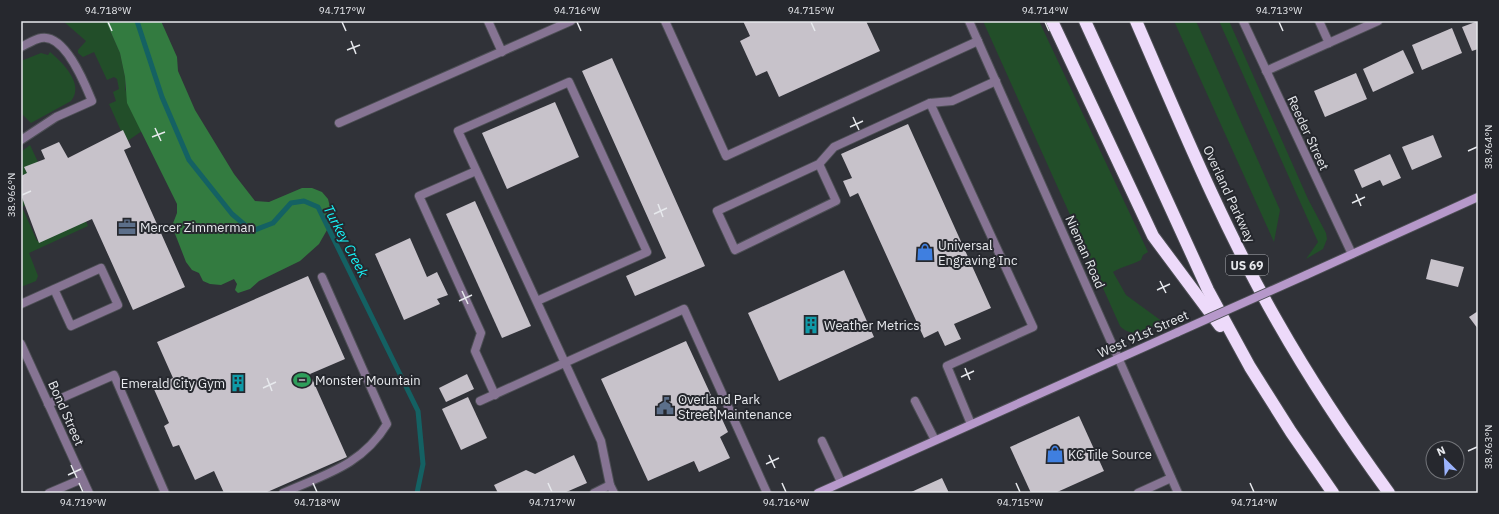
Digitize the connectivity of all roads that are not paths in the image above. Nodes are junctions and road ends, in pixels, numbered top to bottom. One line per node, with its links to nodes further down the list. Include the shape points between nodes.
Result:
1 (488, 21): 14 (street)
2 (570, 21): 14 (street)
3 (664, 21): 11 (street, via 726,156)
4 (969, 21): 11 (street, Nieman Road)
5 (1052, 21): 31 (highway, via 1153,236)
6 (1085, 21): 31 (highway, via 1208,290)
7 (1136, 21): 53 (highway, Overland Parkway / US 69, via 1206,179 1277,321 1355,446)
8 (1243, 21): 15 (street, Reeder Street)
9 (1319, 21): 12 (street)
10 (1378, 21): 12 (street)
11 (978, 41): 16 (street, Nieman Road)
12 (1329, 43): 15 (street)
13 (21, 47): 19 (street, via 42,37 52,40 74,60 92,101 56,117)
14 (502, 52): 18 (street)
15 (1266, 71): 23 (street, Reeder Street)
16 (996, 81): 17 (street, via 952,101); 29 (street, Nieman Road)
17 (930, 103): 20 (street, via 834,147); 36 (street, via 1033,327 946,366)
18 (339, 123)
19 (21, 140)
20 (819, 164): 20 (street, via 717,211 735,250 836,202)
21 (476, 171): 26 (street); 26 (street, via 458,131 569,82 647,252); 32 (street, via 419,196 481,333 475,351)
22 (1478, 197): 23 (street, West 91st Street)
23 (1352, 254): 29 (street, West 91st Street, bridge)
24 (322, 276): 46 (street, via 387,424 377,441 348,464)
25 (54, 289): 25 (street, via 101,268 118,305 70,326); 27 (street)
26 (537, 301): 30 (street)
27 (21, 304)
28 (22, 349): 35 (street, Bond Street)
29 (1119, 358): 36 (street, West 91st Street); 39 (street, Nieman Road)
30 (566, 363): 32 (street); 42 (street, via 601,441); 48 (street, via 684,309)
31 (1250, 367): 52 (highway)
32 (495, 395): 33 (street)
33 (480, 401)
34 (915, 401): 37 (street)
35 (48, 404): 40 (street, Bond Street); 45 (street, via 114,375)
36 (971, 424): 37 (street, West 91st Street)
37 (935, 440): 41 (street, West 91st Street)
38 (822, 441): 41 (street)
39 (1172, 478): 50 (street); 51 (street, Nieman Road)
40 (82, 479): 43 (street); 44 (street, Bond Street)
41 (842, 482): 49 (street, West 91st Street)
42 (612, 489): 47 (street)
43 (49, 493)
44 (89, 493)
45 (165, 493)
46 (283, 493)
47 (594, 493)
48 (767, 493)
49 (818, 493)
50 (1138, 493)
51 (1178, 493)
52 (1333, 493)
53 (1389, 493)

